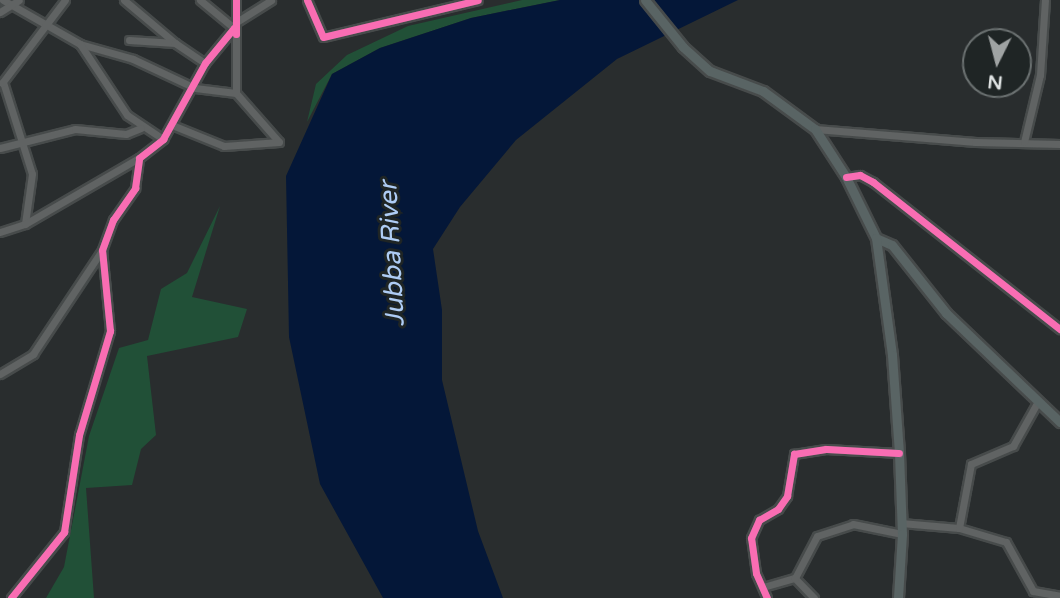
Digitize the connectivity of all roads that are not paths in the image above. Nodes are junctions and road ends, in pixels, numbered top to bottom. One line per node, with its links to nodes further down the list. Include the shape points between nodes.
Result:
1 (3, 0): 11 (street)
2 (65, 0): 13 (street)
3 (124, 0): 16 (street)
4 (200, 0): 14 (street)
5 (236, 0): 14 (street)
6 (271, 0): 14 (street)
7 (307, 0): 8 (street, via 323,37)
8 (478, 0)
9 (645, 0): 24 (main road, via 683,47 710,71 763,91)
10 (1045, 0): 27 (street, via 1040,75)
11 (16, 2): 12 (street); 13 (street)
12 (0, 12)
13 (49, 27): 17 (street); 19 (street)
14 (236, 28): 18 (street); 21 (street)
15 (129, 40): 16 (street)
16 (174, 43): 18 (street)
17 (80, 44): 20 (street, via 133,59); 23 (street, via 127,116)
18 (205, 63): 20 (street)
19 (2, 84): 25 (street)
20 (195, 88): 21 (street); 22 (street)
21 (236, 93): 22 (street, via 279,142 224,146)
22 (172, 125): 26 (street)
23 (141, 128): 25 (street, via 126,134 75,129); 26 (street)
24 (815, 129): 27 (street); 31 (main road)
25 (22, 139): 29 (street); 32 (street, via 32,174)
26 (163, 139): 30 (street)
27 (1024, 142): 28 (street)
28 (1060, 144)
29 (0, 148)
30 (139, 158): 32 (street); 35 (street, via 135,188 113,220)
31 (846, 177): 34 (main road); 36 (street, via 860,175 873,182)
32 (25, 224): 33 (street)
33 (0, 232)
34 (876, 238): 38 (main road, via 892,245 946,313); 40 (main road)
35 (102, 250): 37 (street, via 33,354); 47 (street, via 110,331 79,435 64,532)
36 (1060, 330)
37 (0, 374)
38 (1037, 403): 39 (main road); 42 (street, via 1013,446 971,464)
39 (1060, 422)
40 (899, 453): 41 (main road); 45 (street, via 852,449 794,454 787,496 778,509 759,520 751,538)
41 (901, 523): 42 (street); 43 (main road)
42 (959, 528): 46 (street, via 1006,542 1033,591)
43 (902, 534): 44 (street, via 853,524 817,536); 50 (main road)
44 (795, 578): 45 (street); 49 (street)
45 (763, 587): 48 (street)
46 (1060, 596)
47 (11, 598)
48 (766, 598)
49 (814, 598)
50 (898, 598)

